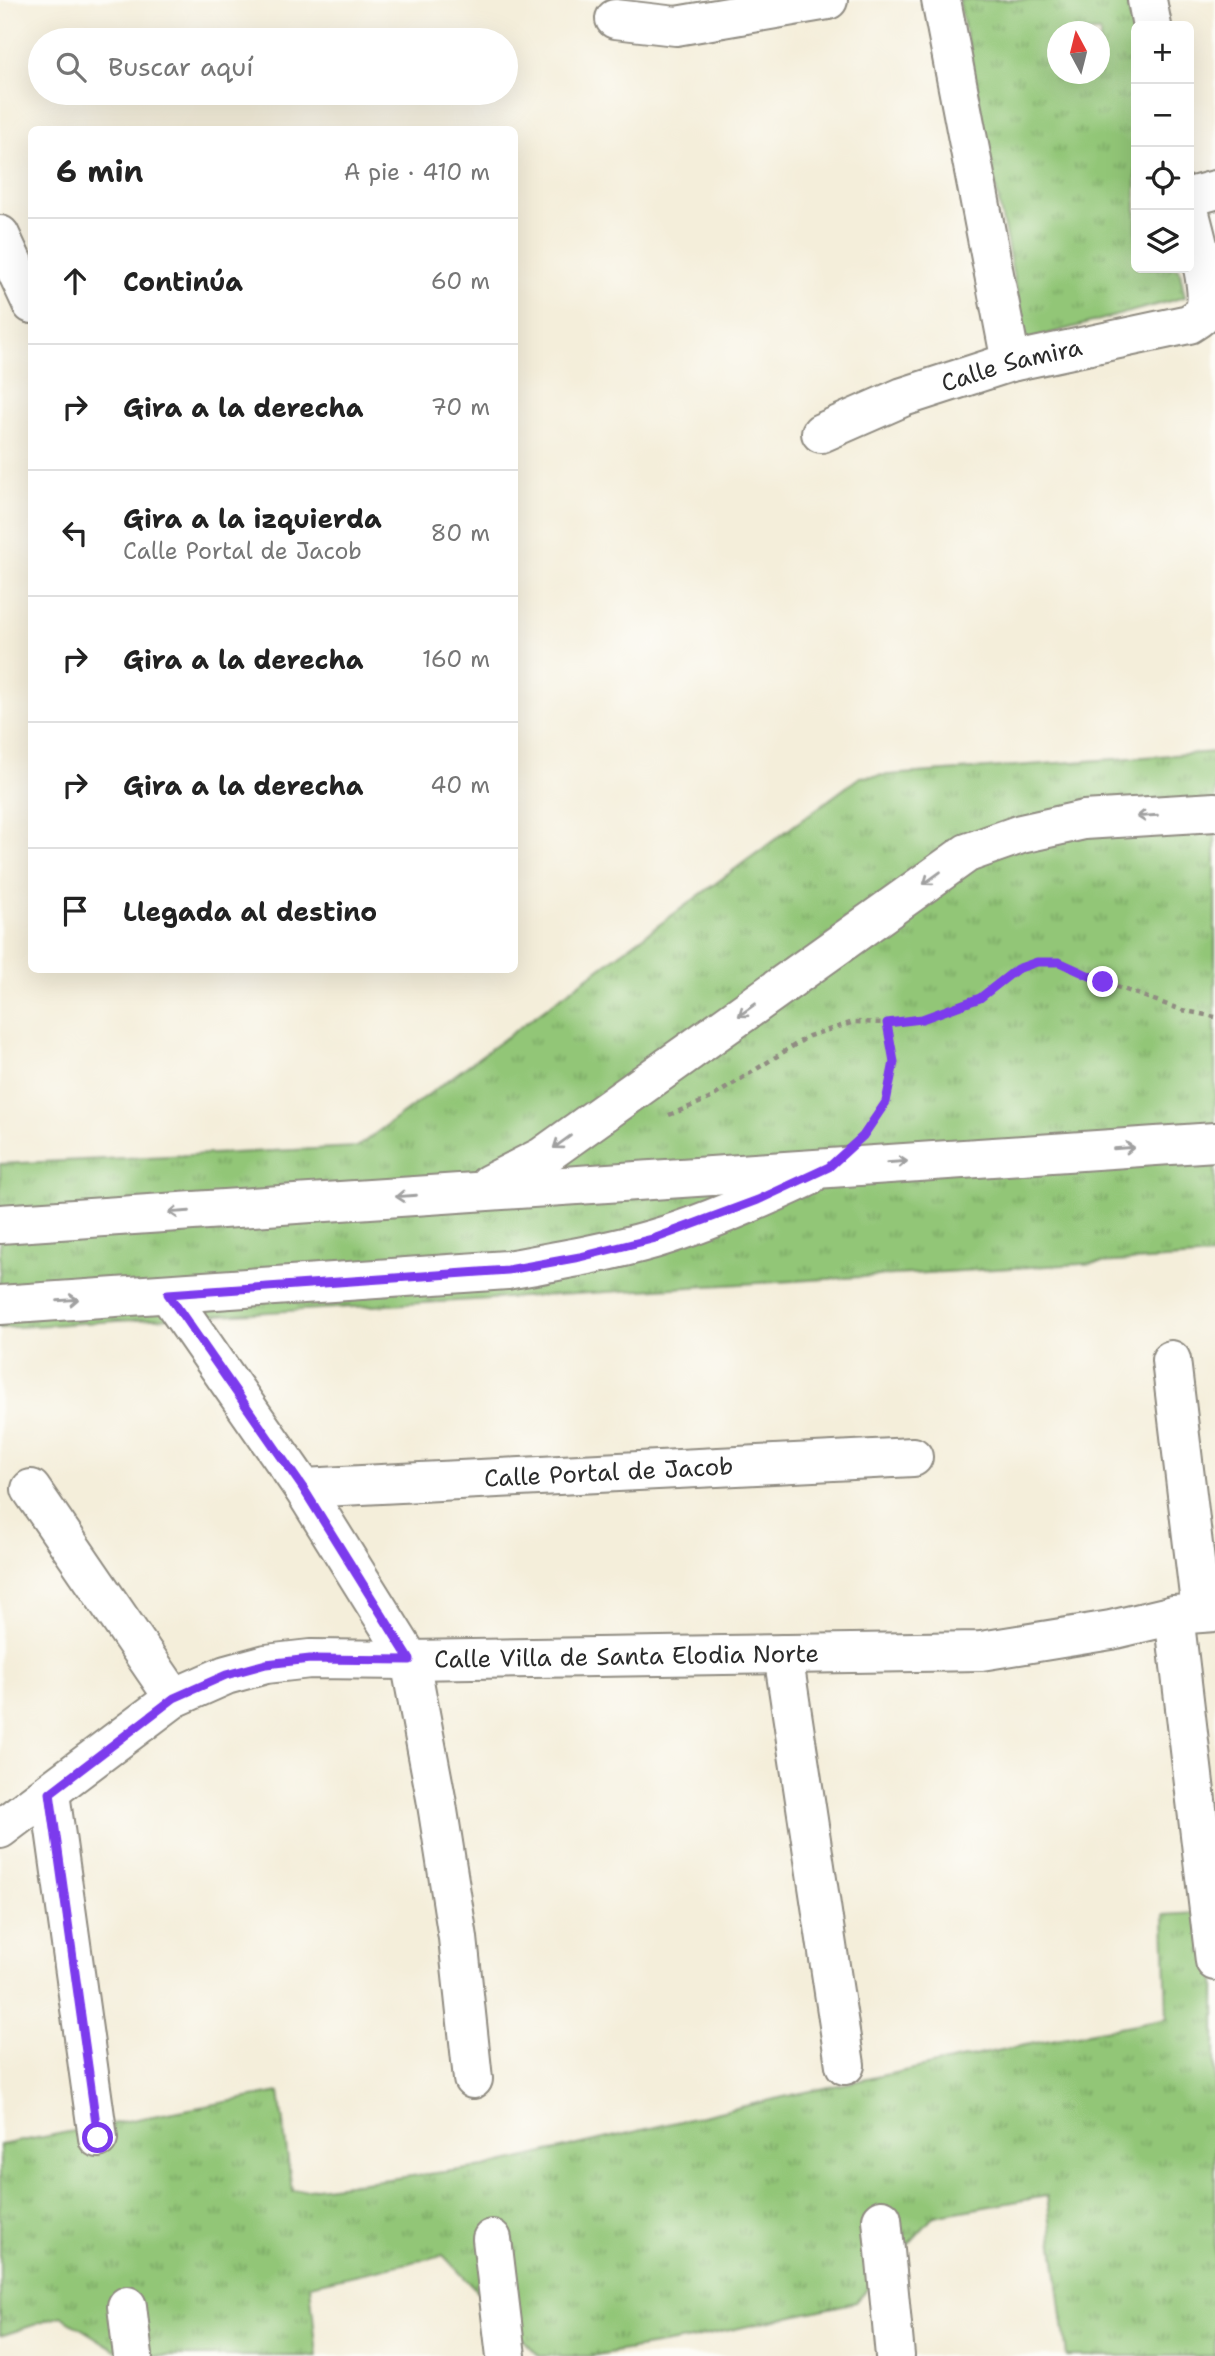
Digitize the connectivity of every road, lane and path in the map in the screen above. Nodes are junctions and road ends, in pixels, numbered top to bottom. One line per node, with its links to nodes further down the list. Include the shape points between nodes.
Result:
1 (828, 0): 4 (street, via 676,26)
2 (941, 0): 11 (street)
3 (1147, 0): 5 (street)
4 (614, 19)
5 (1151, 21)
6 (1215, 190): 7 (street)
7 (1194, 196)
8 (1189, 210): 11 (street, Calle Samira, via 1206,287 1199,318)
9 (0, 235): 10 (street)
10 (28, 295)
11 (1011, 362): 12 (street, Calle Samira, via 903,397)
12 (821, 433)
13 (1215, 812): 19 (street, one-way to 19, via 1084,820 1021,834 967,853 542,1157)
14 (1215, 1017): 15 (path, via 1182,1010 1059,962 1037,962 1017,969 980,998 922,1019)
15 (887, 1023): 16 (path, via 854,1022 809,1036 709,1099); 18 (path, via 894,1062 886,1102 863,1136)
16 (659, 1119)
17 (1215, 1142): 18 (street, one-way to 17)
18 (829, 1167): 19 (street); 21 (street, via 758,1200 656,1238 580,1257 508,1270)
19 (474, 1192): 20 (street, one-way to 20)
20 (0, 1224)
21 (168, 1294): 22 (street, one-way to 21); 25 (street)
22 (0, 1305)
23 (1171, 1360): 27 (street)
24 (913, 1457): 25 (street, Calle Portal de Jacob)
25 (303, 1488): 29 (street)
26 (30, 1489): 30 (street)
27 (1197, 1613): 28 (street, Calle Villa de Santa Elodia Norte, via 981,1651); 33 (street)
28 (783, 1654): 29 (street, Calle Villa de Santa Elodia Norte); 34 (street)
29 (410, 1660): 30 (street, Calle Villa de Santa Elodia Norte, via 310,1659 266,1664 226,1675); 35 (street, via 452,1900)
30 (174, 1698): 31 (street, Calle Villa de Santa Elodia Norte)
31 (50, 1793): 32 (street, Calle Villa de Santa Elodia Norte); 36 (street)
32 (0, 1829)
33 (1215, 1961)
34 (845, 2065)
35 (472, 2079)
36 (98, 2138)
37 (883, 2219): 42 (street)
38 (492, 2239): 41 (street)
39 (127, 2306): 40 (street)
40 (133, 2356)
41 (506, 2356)
42 (895, 2356)

